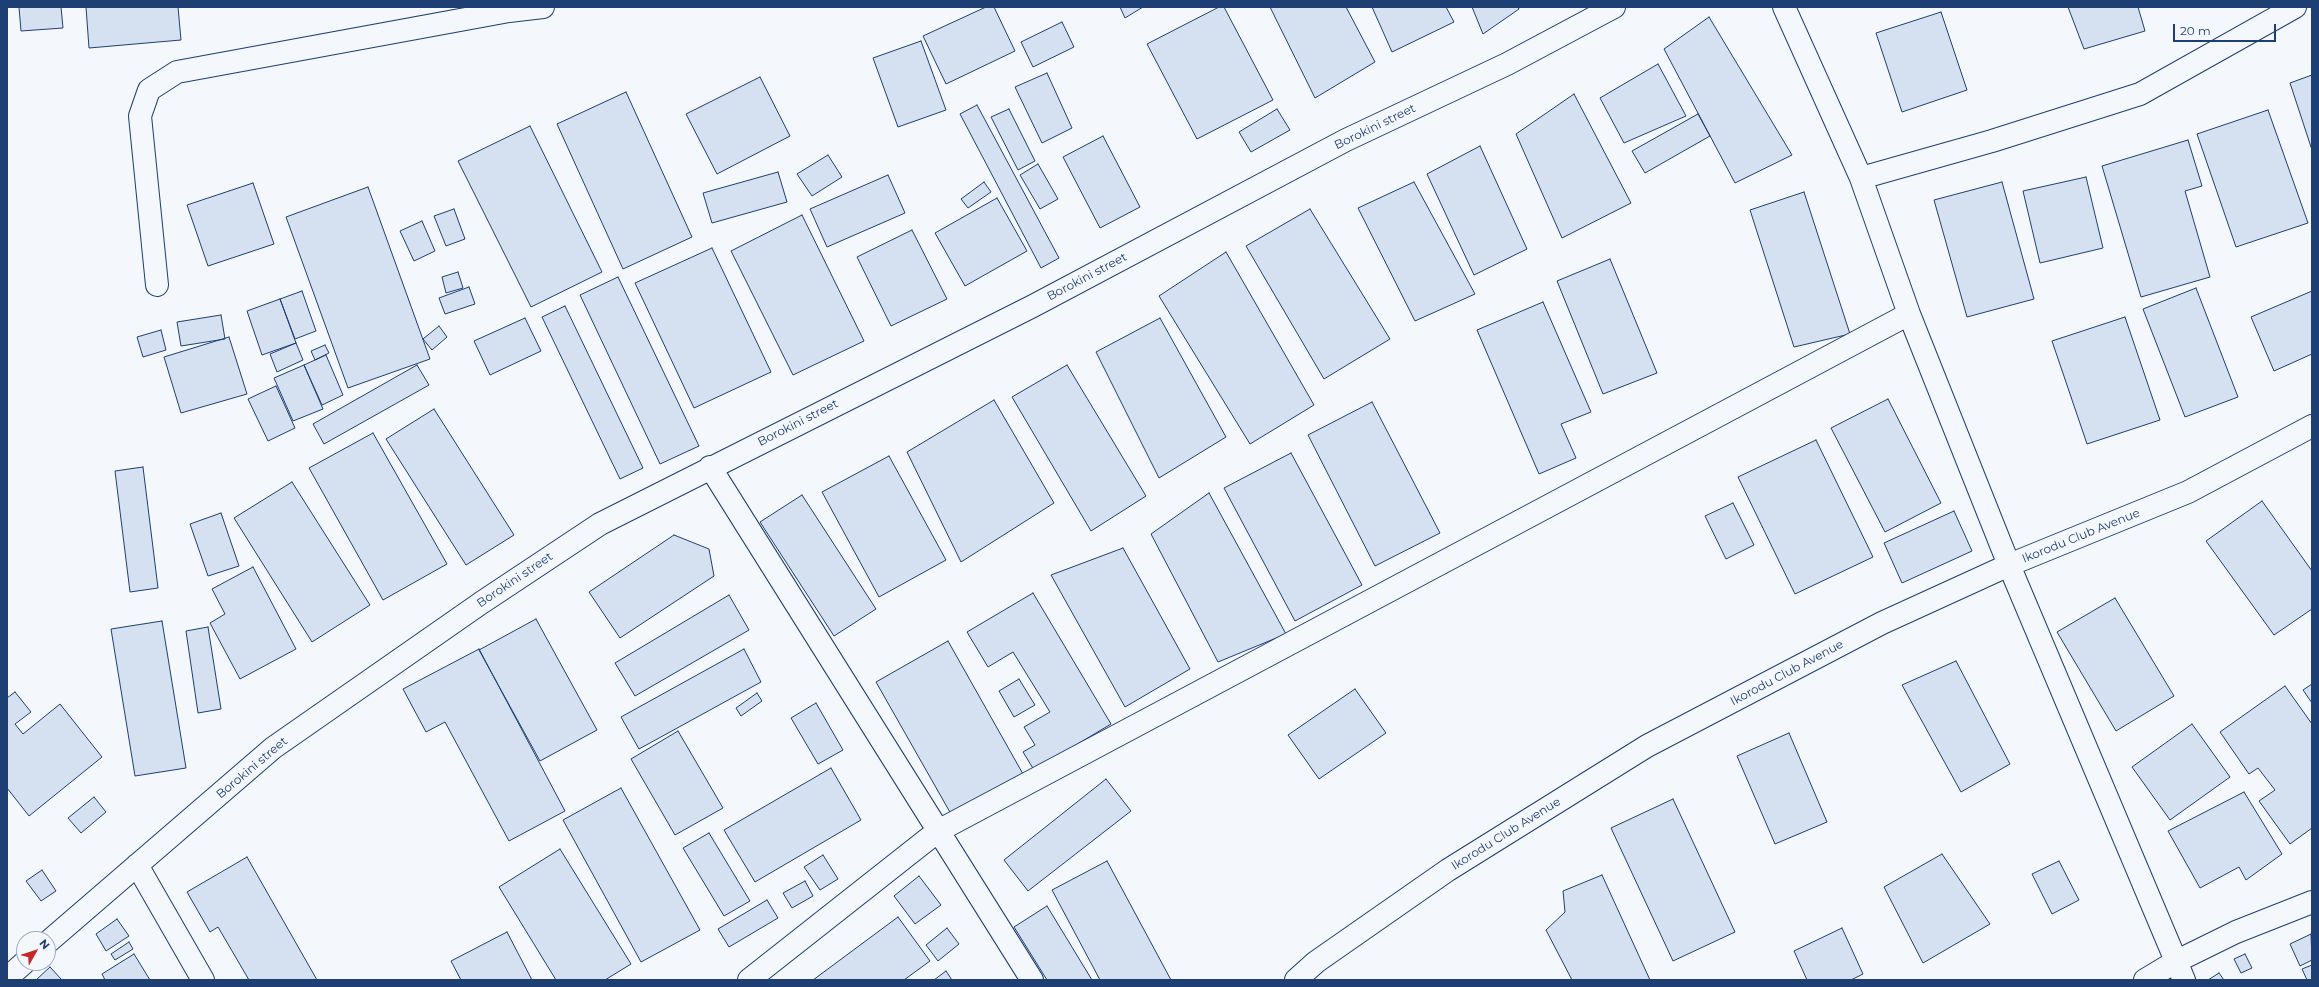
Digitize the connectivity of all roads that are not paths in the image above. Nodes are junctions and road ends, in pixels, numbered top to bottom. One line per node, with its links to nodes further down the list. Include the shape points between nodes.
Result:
1 (544, 7): 6 (street, via 509,11 177,72 149,90 140,116)
2 (1614, 7): 9 (street, Borokini street, via 1507,64 1346,140 1033,306)
3 (1784, 7): 5 (street)
4 (2284, 10): 5 (street, via 2140,94 1992,141)
5 (1861, 178): 7 (street)
6 (157, 285)
7 (1909, 314): 10 (street); 11 (street)
8 (2312, 426): 10 (street, Ikorodu Club Avenue, via 2188,492)
9 (710, 467): 11 (street); 12 (street, Borokini street, via 600,524 348,694 273,748)
10 (2009, 565): 16 (street); 21 (street, Ikorodu Club Avenue, via 1882,623 1647,746 1448,870 1316,962)
11 (938, 830): 19 (street); 20 (street)
12 (137, 865): 14 (street, Borokini street); 18 (street)
13 (2312, 902): 16 (street, via 2236,932)
14 (56, 935)
15 (16, 970): 17 (street)
16 (2179, 971): 22 (street)
17 (7, 978)
18 (203, 980)
19 (749, 980)
20 (1032, 980)
21 (1296, 980)
22 (2146, 980)

